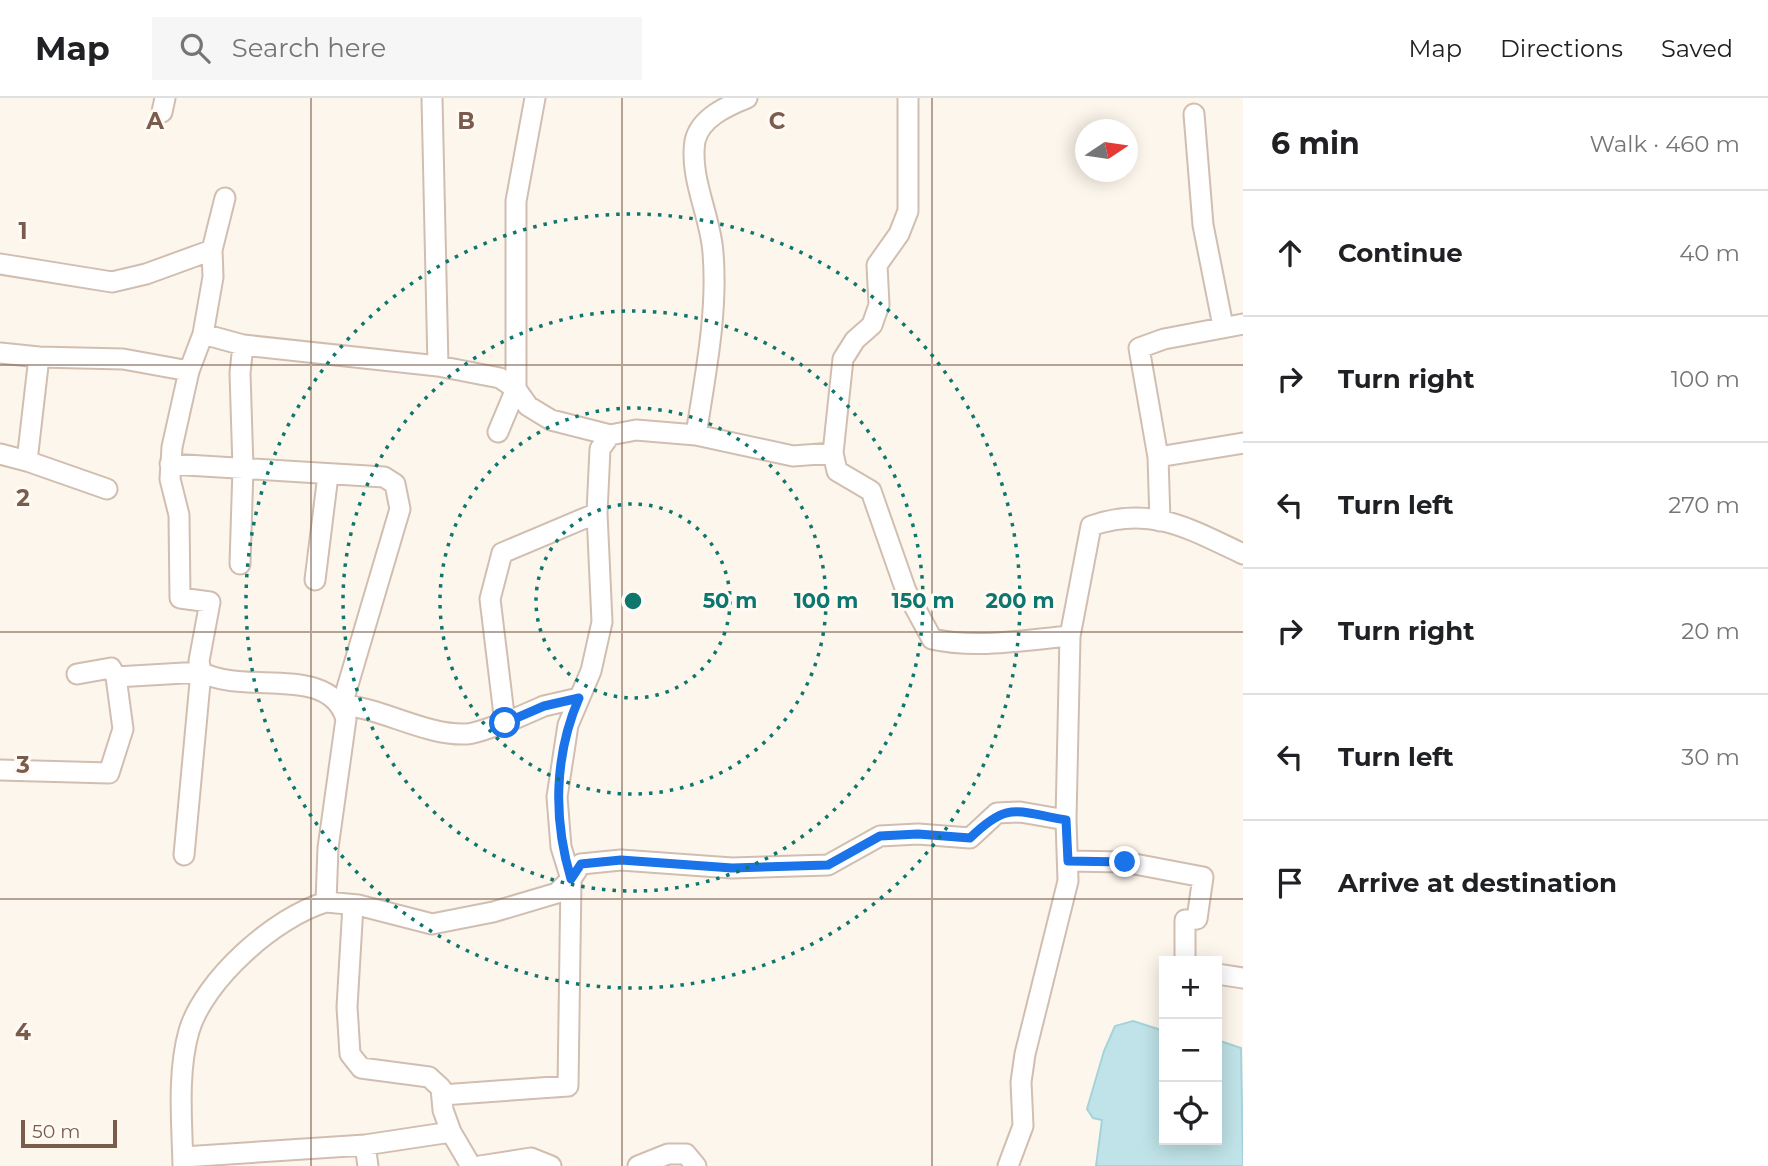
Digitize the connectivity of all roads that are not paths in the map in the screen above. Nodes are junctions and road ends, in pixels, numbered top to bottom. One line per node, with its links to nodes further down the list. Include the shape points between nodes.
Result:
1 (432, 98): 14 (street)
2 (535, 98): 16 (street, via 516,201)
3 (908, 98): 21 (street, via 908,211 899,234 877,265 879,305 872,325 843,359)
4 (740, 99): 19 (street, via 705,122 695,141 713,252 711,328)
5 (1194, 114): 9 (street, via 1203,225)
6 (225, 198): 7 (street)
7 (212, 250): 8 (street, via 112,282); 10 (street, via 213,277)
8 (0, 264)
9 (1233, 325): 23 (street, via 1139,348)
10 (203, 334): 11 (street); 15 (street)
11 (243, 345): 14 (street); 26 (street)
12 (0, 353): 13 (street)
13 (39, 357): 15 (street, via 123,359); 24 (street)
14 (438, 366): 16 (street, via 500,378)
15 (189, 370): 25 (street)
16 (516, 389): 17 (street); 18 (street, via 528,406 551,420)
17 (498, 432)
18 (610, 435): 19 (street, via 636,430); 29 (street, via 600,449)
19 (696, 435): 21 (street, via 793,456)
20 (1243, 443): 23 (street)
21 (833, 453): 34 (street, via 837,471 871,491 906,591 932,639 1004,642)
22 (0, 454): 24 (street)
23 (1158, 457): 30 (street)
24 (27, 460): 28 (street)
25 (170, 464): 26 (street); 35 (street, via 179,515 180,598 210,602)
26 (243, 468): 27 (street); 32 (street)
27 (328, 475): 33 (street); 39 (street, via 384,477 395,484 400,509)
28 (107, 489)
29 (597, 513): 38 (street, via 602,622 591,671); 40 (street, via 502,553 490,599)
30 (1160, 521): 31 (street, via 1179,523); 34 (street, via 1128,517 1091,526)
31 (1243, 554)
32 (240, 564)
33 (315, 580)
34 (1070, 636): 42 (street)
35 (201, 672): 37 (street); 39 (street, via 218,681 322,687); 43 (street)
36 (77, 674): 37 (street, via 111,668)
37 (116, 677): 41 (street, via 123,729 109,773)
38 (579, 698): 40 (street, via 544,706); 45 (street, via 568,725 557,797 561,847)
39 (342, 705): 40 (street, via 467,734); 46 (street, via 346,719 328,848)
40 (505, 723)
41 (0, 771)
42 (1066, 820): 44 (street); 45 (street, via 998,813 970,838 880,836 828,865 732,868 621,860 581,864)
43 (184, 855)
44 (1068, 861): 48 (street, via 1125,862 1203,877 1197,919 1185,920); 61 (street, via 1068,881 1025,1054 1023,1126)
45 (571, 879): 47 (street, via 557,892 493,912 432,924); 51 (street, via 568,1086)
46 (326, 902): 47 (street); 54 (street, via 304,908 254,941 207,995 189,1030 183,1067)
47 (353, 905): 51 (street, via 347,1007 350,1054 361,1068 429,1077 441,1088)
48 (1185, 956)
49 (1222, 975): 50 (street)
50 (1243, 978)
51 (442, 1096): 52 (street)
52 (451, 1132): 53 (street); 56 (street)
53 (365, 1145): 54 (street); 55 (street)
54 (183, 1162)
55 (368, 1166)
56 (471, 1166)
57 (480, 1166): 58 (street, via 531,1158)
58 (551, 1166)
59 (638, 1166): 60 (street, via 668,1154 686,1154)
60 (696, 1166)
61 (1008, 1166)

